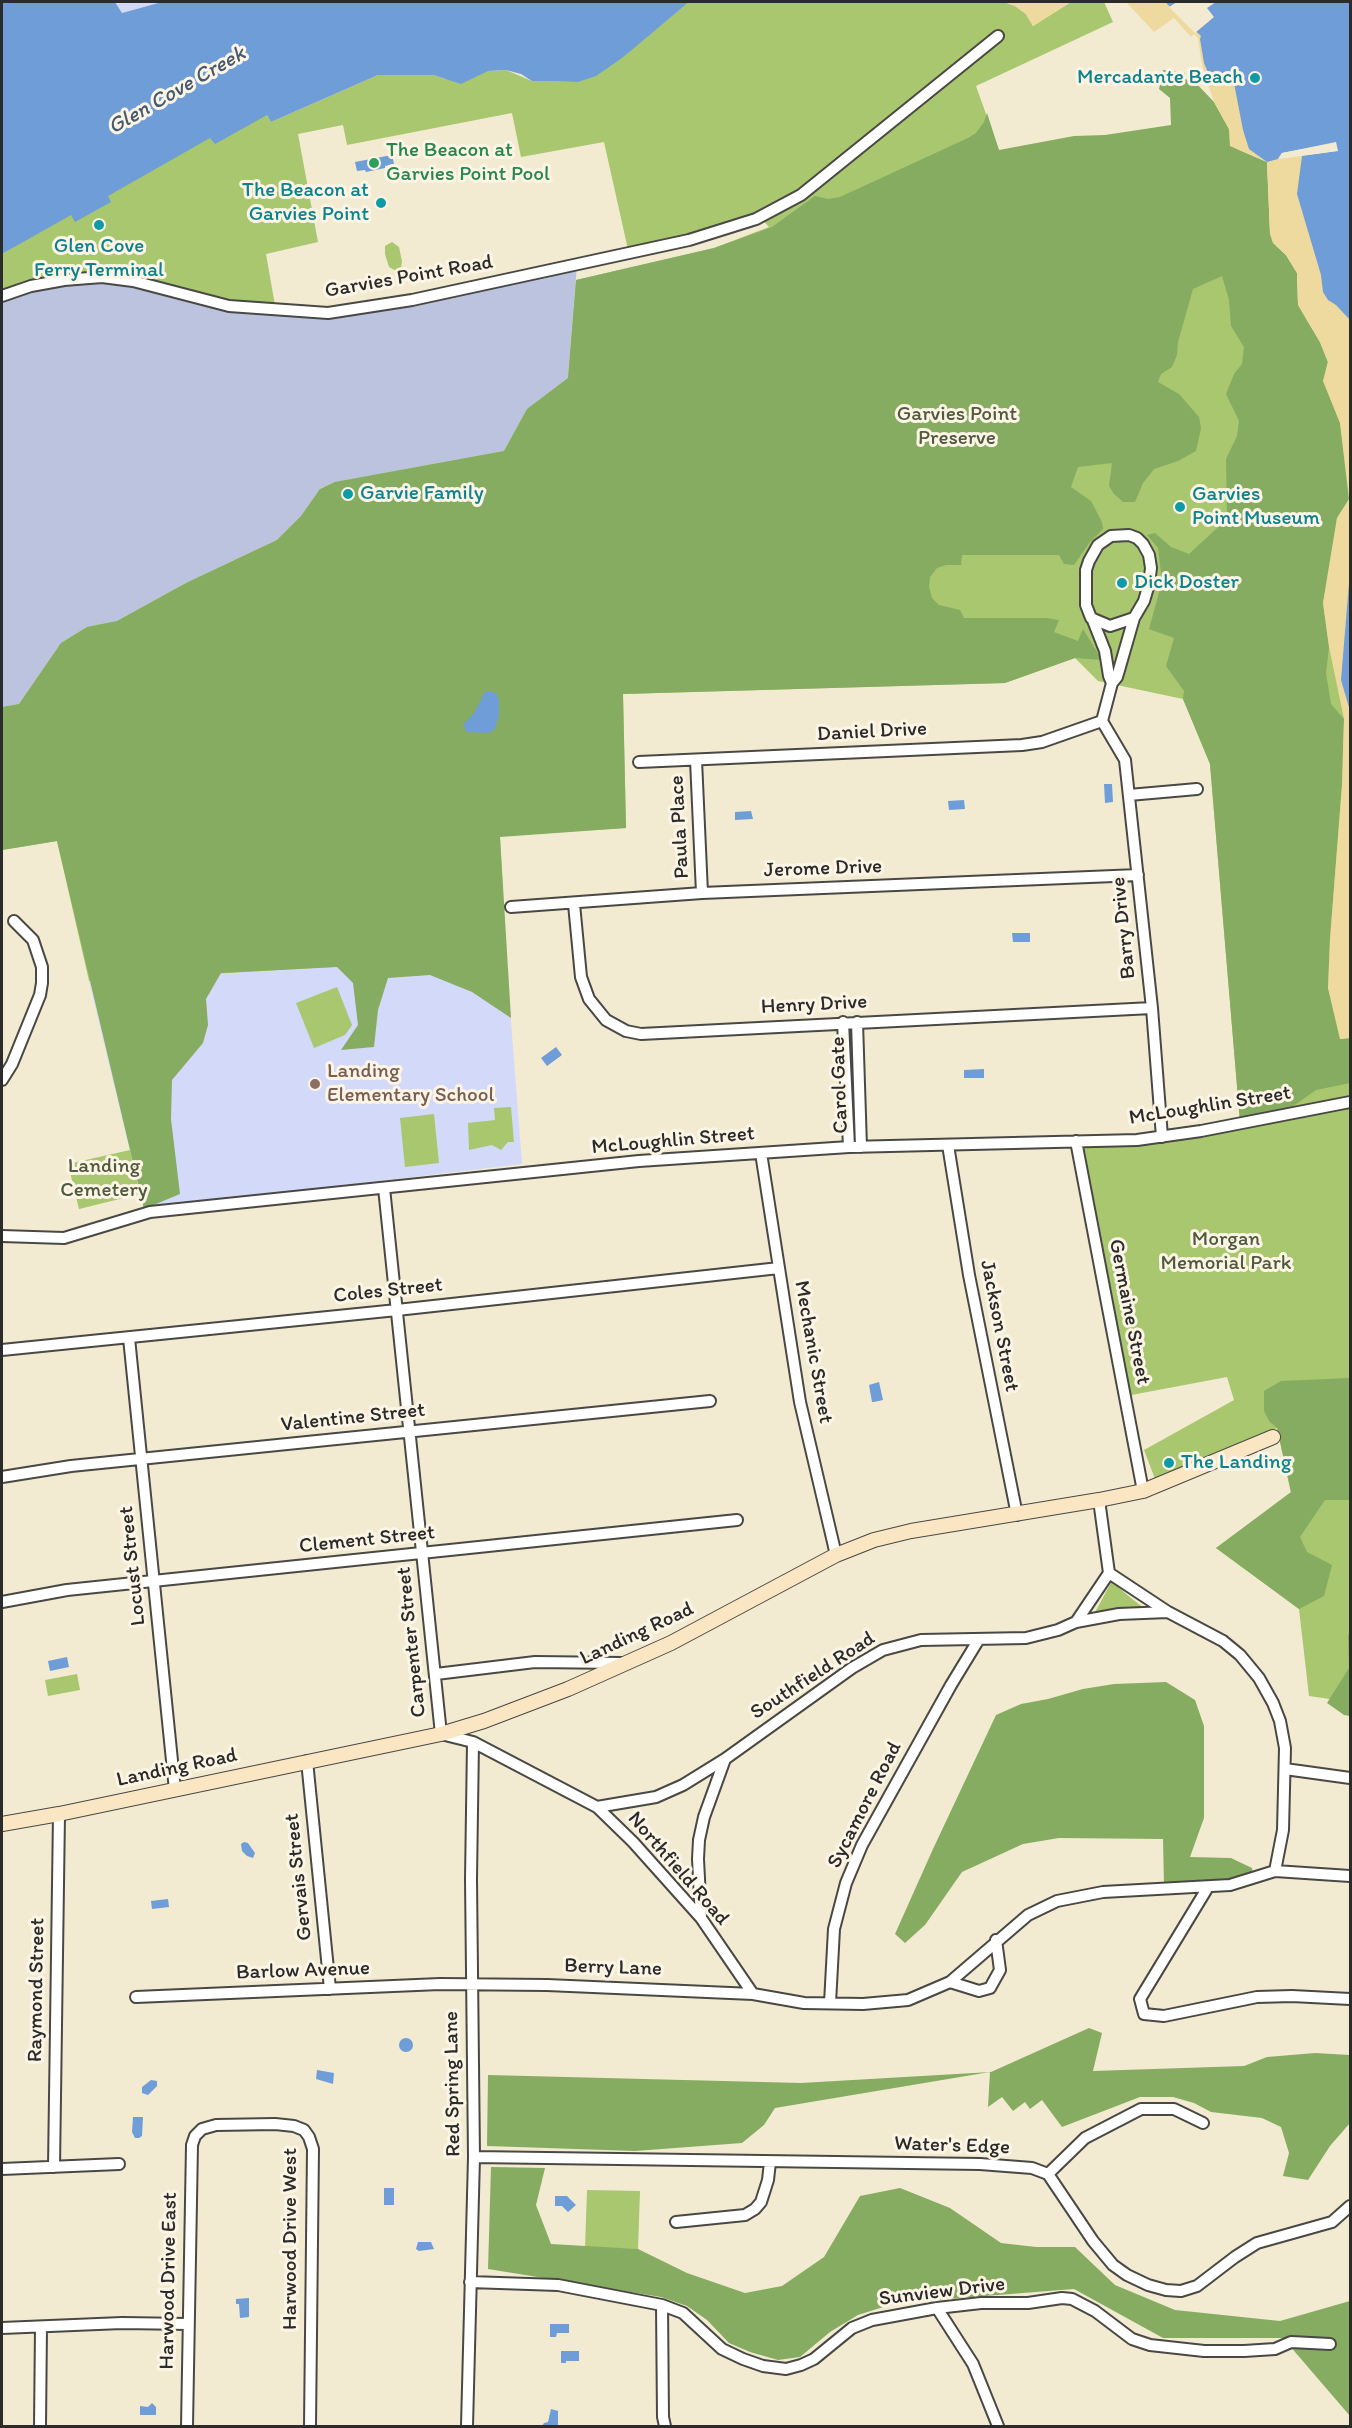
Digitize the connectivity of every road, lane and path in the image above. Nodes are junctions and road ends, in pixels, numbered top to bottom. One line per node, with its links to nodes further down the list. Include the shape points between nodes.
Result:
1 (998, 36): 2 (street, Garvies Point Road, via 785,205 756,219 689,240 415,300 328,313 229,306 133,281 102,277 31,286)
2 (2, 296)
3 (1091, 618): 4 (street, via 1110,626); 4 (street, via 1084,597 1089,561 1103,540 1120,535 1137,538 1149,555 1149,584); 5 (street, via 1105,651)
4 (1134, 618): 5 (street)
5 (1112, 683): 6 (street)
6 (1102, 721): 7 (street, Daniel Drive, via 1022,745); 10 (street, Barry Drive, via 1125,760)
7 (696, 760): 8 (street, Daniel Drive); 12 (street, Paula Place)
8 (639, 762)
9 (1197, 789): 10 (street)
10 (1130, 795): 11 (street, Barry Drive)
11 (1138, 875): 12 (street, Jerome Drive); 16 (street, Barry Drive)
12 (702, 893): 13 (street, Jerome Drive)
13 (574, 904): 14 (street, Jerome Drive); 17 (street, Henry Drive, via 584,988 596,1011 620,1029 640,1034)
14 (511, 907)
15 (14, 921): 19 (street, via 33,940 42,983 12,1064)
16 (1152, 1008): 18 (street, Henry Drive); 21 (street, Barry Drive)
17 (843, 1022): 18 (street, Henry Drive); 24 (street, Carol Gate)
18 (857, 1022): 25 (street, Carol Gate)
19 (2, 1080)
20 (1350, 1102): 21 (street, McLoughlin Street)
21 (1162, 1137): 22 (street, McLoughlin Street)
22 (1076, 1141): 23 (street, McLoughlin Street); 38 (street, Germaine Street)
23 (948, 1145): 25 (street, McLoughlin Street); 40 (street, Jackson Street, via 969,1275)
24 (849, 1147): 25 (street, McLoughlin Street); 26 (street, McLoughlin Street)
25 (861, 1147)
26 (761, 1153): 27 (street, McLoughlin Street, via 639,1161); 29 (street, Mechanic Street)
27 (384, 1188): 28 (street, McLoughlin Street, via 150,1212 64,1238); 30 (street, Carpenter Street)
28 (2, 1236)
29 (779, 1268): 30 (street, Coles Street); 43 (street, Mechanic Street, via 800,1402)
30 (397, 1310): 31 (street, Coles Street); 34 (street, Carpenter Street)
31 (129, 1338): 32 (street, Coles Street); 36 (street, Locust Street)
32 (2, 1350)
33 (710, 1401): 34 (street, Valentine Street)
34 (410, 1432): 36 (street, Valentine Street); 42 (street, Carpenter Street)
35 (1273, 1437): 38 (street, Landing Road)
36 (142, 1460): 37 (street, Valentine Street); 45 (street, Locust Street)
37 (2, 1477)
38 (1143, 1491): 39 (street, Landing Road)
39 (1099, 1500): 40 (street, Landing Road); 44 (street)
40 (1017, 1515): 43 (street, Landing Road, via 911,1531)
41 (737, 1520): 42 (street, Clement Street)
42 (422, 1554): 45 (street, Clement Street); 51 (street, Carpenter Street)
43 (836, 1555): 50 (street, Landing Road)
44 (1109, 1573): 47 (street); 48 (street)
45 (154, 1581): 46 (street, Clement Street); 58 (street, Locust Street)
46 (2, 1602)
47 (1168, 1612): 48 (street, Southfield Road, via 1119,1614); 56 (street, via 1223,1641 1259,1677 1280,1721)
48 (1076, 1623): 49 (street, Southfield Road, via 1026,1638)
49 (979, 1640): 54 (street, Southfield Road, via 921,1640 883,1650); 73 (street, Sycamore Road, via 862,1845 846,1883 834,1929)
50 (625, 1664): 51 (street, via 535,1662); 52 (street, Landing Road, via 484,1721)
51 (436, 1674): 52 (street, Carpenter Street)
52 (441, 1734): 53 (street, Northfield Road); 55 (street, Landing Road)
53 (472, 1742): 59 (street, Northfield Road); 68 (street, Red Spring Lane)
54 (725, 1759): 59 (street, Southfield Road, via 656,1797); 65 (street, via 699,1840)
55 (307, 1761): 58 (street, Landing Road); 69 (street, Gervais Street)
56 (1285, 1769): 57 (street); 62 (street, via 1283,1830)
57 (1350, 1778)
58 (175, 1790): 60 (street, Landing Road)
59 (597, 1807): 65 (street, Northfield Road)
60 (59, 1814): 61 (street, Landing Road); 79 (street, Raymond Street)
61 (2, 1824)
62 (1275, 1871): 63 (street); 64 (street, via 1242,1882)
63 (1350, 1876)
64 (1208, 1887): 66 (street, via 1079,1895 1028,1915); 72 (street, via 1140,1999 1144,2014 1164,2016 1257,1997)
65 (701, 1918): 70 (street, Northfield Road)
66 (996, 1940): 67 (street); 67 (street, via 1000,1971 990,1988 979,1991)
67 (950, 1982): 73 (street, via 899,2002)
68 (472, 1985): 69 (street, Barlow Avenue); 70 (street, Berry Lane); 76 (street, Red Spring Lane)
69 (330, 1989): 71 (street, Barlow Avenue)
70 (753, 1994): 73 (street, via 804,2003)
71 (136, 1997)
72 (1350, 1999)
73 (830, 2003)
74 (1203, 2123): 81 (street, via 1174,2109 1141,2109 1085,2138)
75 (195, 2136): 87 (street, Harwood Drive East, via 190,2162); 93 (street, Harwood Drive West, via 216,2125 275,2124 294,2126 309,2137 314,2167)
76 (474, 2157): 77 (street, Water's Edge); 84 (street, Red Spring Lane)
77 (770, 2162): 81 (street, Water's Edge, via 980,2164 1032,2168); 83 (street, via 765,2191 755,2209 745,2215)
78 (119, 2164): 79 (street)
79 (54, 2167): 80 (street)
80 (2, 2169)
81 (1048, 2174): 82 (street, via 1113,2265 1127,2275 1166,2290 1197,2286 1257,2243 1332,2222)
82 (1350, 2206)
83 (676, 2222)
84 (470, 2282): 85 (street, Sunview Drive, via 558,2285); 94 (street, Red Spring Lane)
85 (662, 2305): 86 (street, Sunview Drive, via 683,2313 723,2349 742,2359 786,2368 814,2359 852,2328 872,2320); 95 (street)
86 (937, 2308): 90 (street, Sunview Drive, via 1072,2299 1132,2339 1150,2345 1244,2351 1275,2349 1291,2342); 96 (street, via 974,2364)
87 (188, 2324): 88 (street); 92 (street, Harwood Drive East)
88 (41, 2327): 89 (street); 91 (street)
89 (2, 2328)
90 (1330, 2344)
91 (40, 2427)
92 (187, 2427)
93 (310, 2427)
94 (467, 2427)
95 (665, 2427)
96 (998, 2427)

